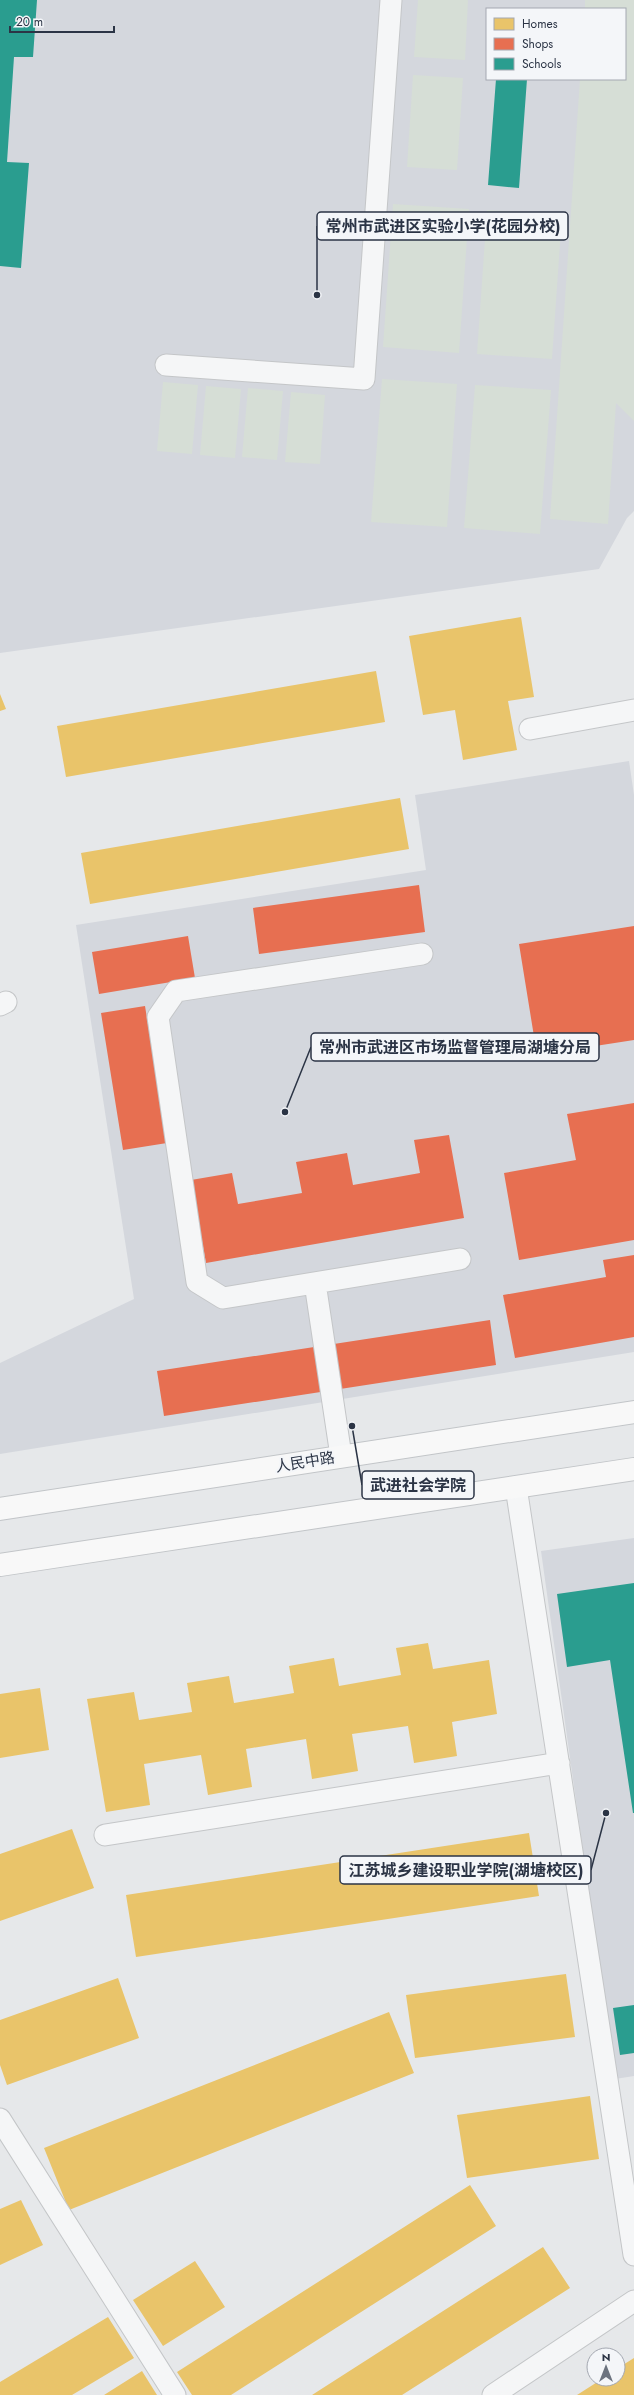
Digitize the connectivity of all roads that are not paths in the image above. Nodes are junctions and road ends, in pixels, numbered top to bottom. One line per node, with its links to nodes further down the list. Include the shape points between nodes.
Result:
1 (391, 0): 2 (lane, via 364,378)
2 (166, 365)
3 (634, 710): 4 (lane)
4 (530, 729)
5 (422, 954): 7 (lane, via 176,991 158,1017 197,1282 223,1298)
6 (460, 1259): 7 (lane)
7 (315, 1283): 9 (lane)
8 (634, 1412): 9 (main road, 人民中路)
9 (341, 1456): 12 (main road, 人民中路)
10 (634, 1469): 11 (main road)
11 (516, 1487): 13 (main road); 14 (lane)
12 (0, 1509)
13 (0, 1565)
14 (558, 1762): 15 (lane); 17 (lane)
15 (105, 1835)
16 (0, 2119): 19 (lane)
17 (634, 2255)
18 (634, 2301): 20 (lane)
19 (174, 2395)
20 (493, 2395)

